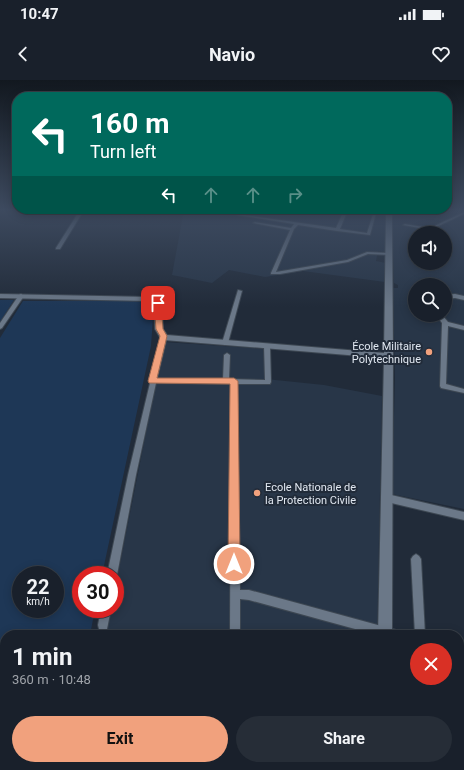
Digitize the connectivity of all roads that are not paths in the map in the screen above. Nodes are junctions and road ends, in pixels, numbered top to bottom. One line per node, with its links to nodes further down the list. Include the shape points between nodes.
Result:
1 (62, 242): 4 (street)
2 (286, 242): 5 (street, via 273,273 348,261 367,253)
3 (389, 242): 5 (main road)
4 (58, 248)
5 (389, 254): 18 (main road)
6 (240, 291): 15 (street)
7 (0, 296): 8 (main road)
8 (21, 296): 12 (street); 14 (main road, via 150,299 158,303 159,329)
9 (452, 296): 10 (street)
10 (464, 298)
11 (445, 322): 13 (street); 21 (street, via 443,386)
12 (0, 327)
13 (464, 328)
14 (164, 336): 15 (main road); 19 (street)
15 (226, 343): 16 (main road)
16 (267, 346): 18 (main road); 20 (street, via 268,382)
17 (227, 355): 20 (street)
18 (389, 356): 22 (main road)
19 (152, 381): 20 (street); 25 (street)
20 (230, 381): 26 (street)
21 (464, 391)
22 (387, 498): 23 (street); 31 (main road)
23 (464, 516)
24 (416, 559): 32 (street)
25 (114, 566)
26 (234, 594): 29 (street); 30 (street, via 249,595)
27 (104, 618): 28 (street)
28 (103, 625)
29 (235, 630)
30 (371, 630)
31 (385, 630)
32 (420, 630)

